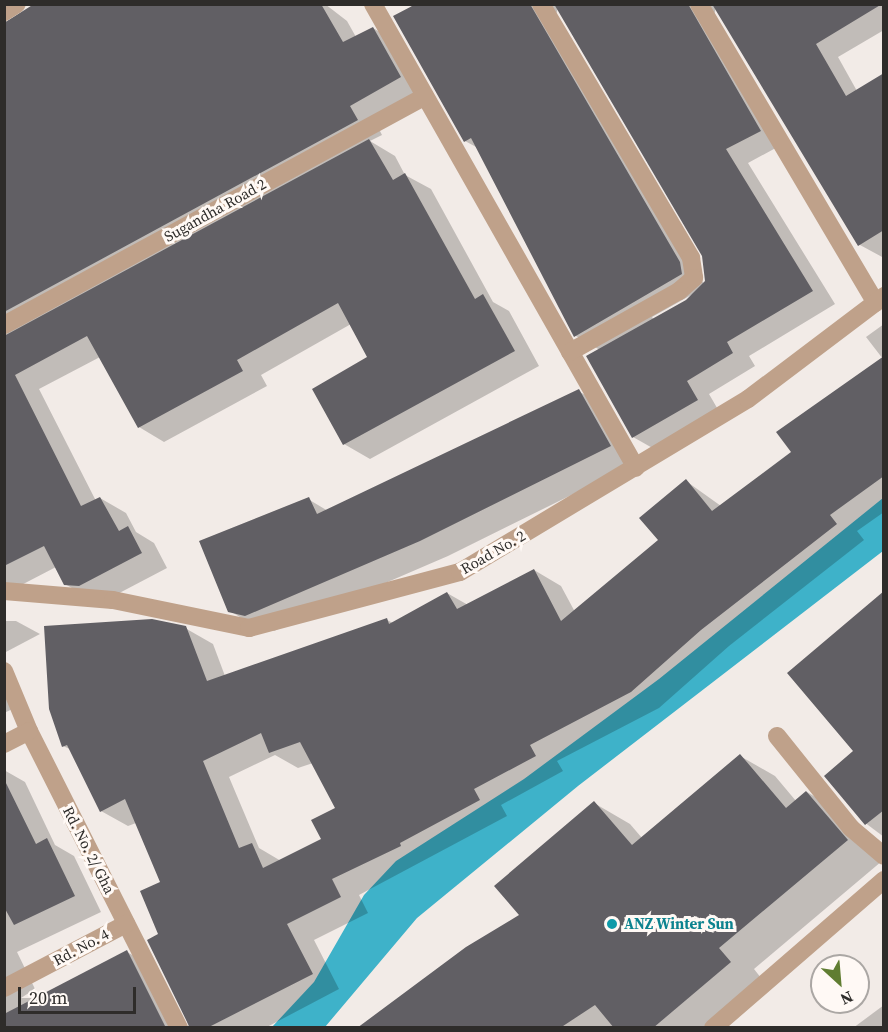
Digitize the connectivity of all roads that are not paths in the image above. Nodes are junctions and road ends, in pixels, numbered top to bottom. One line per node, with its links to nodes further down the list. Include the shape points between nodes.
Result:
1 (17, 4): 5 (street)
2 (373, 4): 6 (street)
3 (541, 4): 9 (street, via 691,258 694,278 679,291)
4 (699, 4): 7 (street)
5 (4, 12)
6 (425, 96): 8 (street, Sugandha Road 2); 9 (street)
7 (880, 300): 10 (street, Road No. 2, via 748,399)
8 (4, 325)
9 (570, 352): 10 (street)
10 (636, 468): 11 (street, Road No. 2, via 460,572 249,628 113,600)
11 (4, 591)
12 (4, 671): 13 (street, Rd. No. 2/ Gha)
13 (29, 731): 15 (street); 18 (street, Rd. No. 2/ Gha)
14 (777, 736): 16 (street, via 851,828)
15 (4, 744)
16 (884, 856)
17 (884, 880): 21 (street)
18 (126, 924): 19 (street, Rd. No. 4); 20 (street, Rd. No. 2/ Gha)
19 (4, 988)
20 (179, 1028)
21 (713, 1028)

